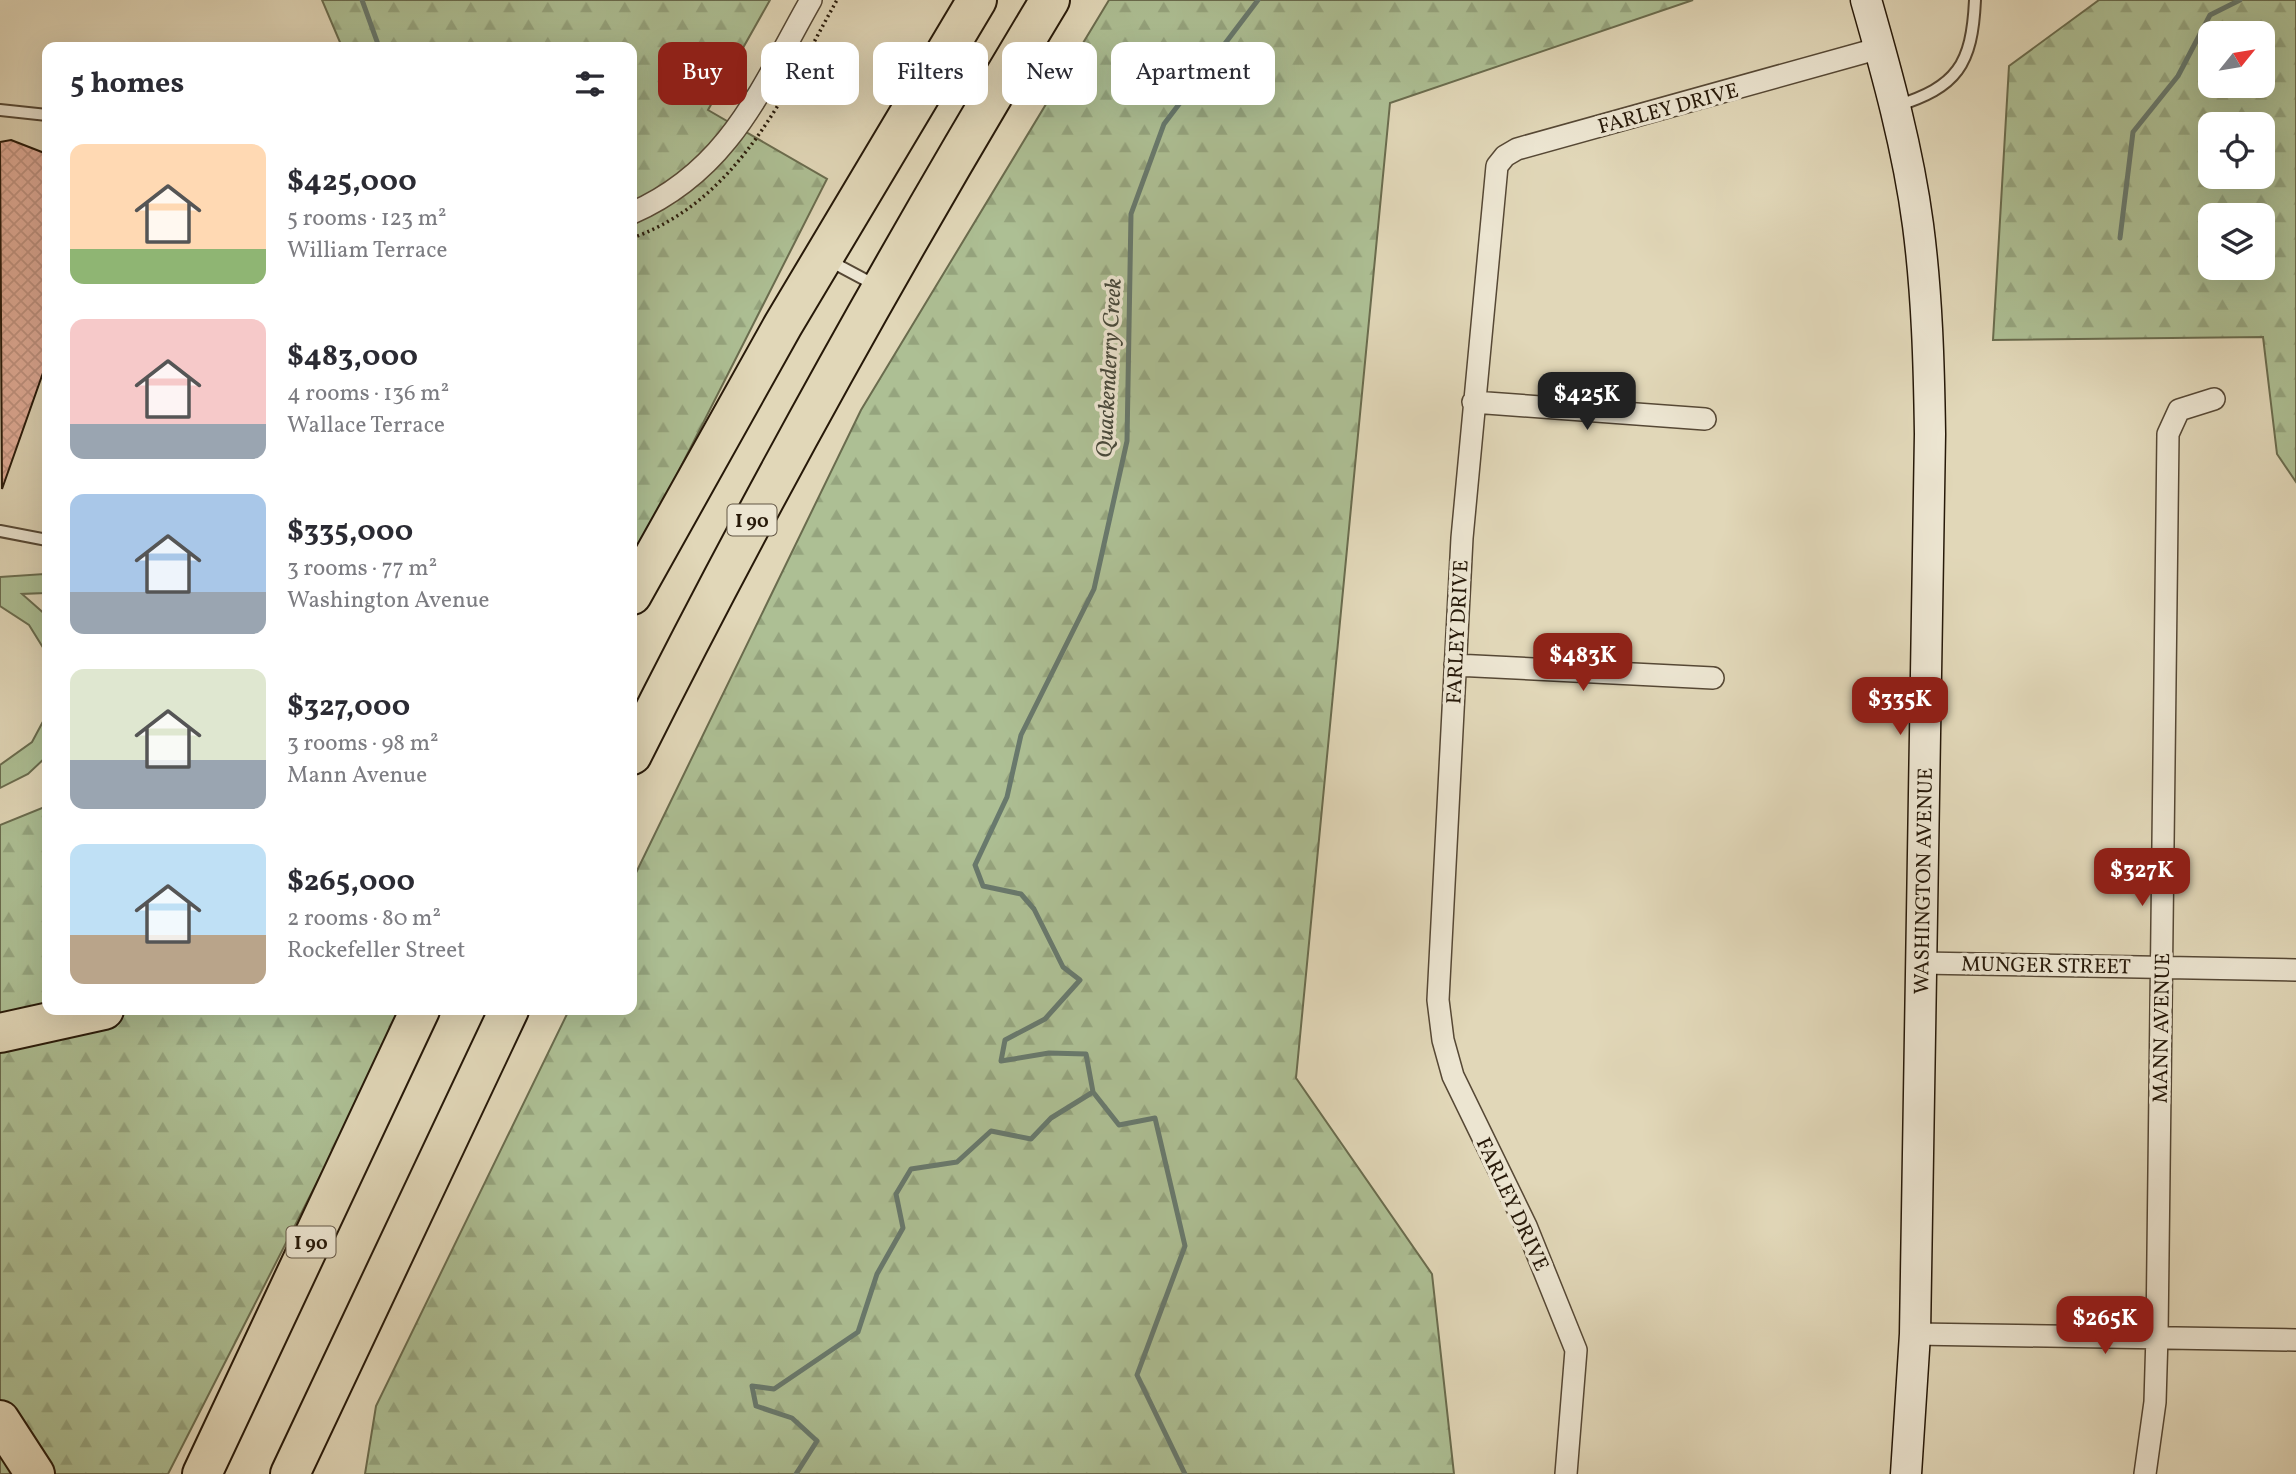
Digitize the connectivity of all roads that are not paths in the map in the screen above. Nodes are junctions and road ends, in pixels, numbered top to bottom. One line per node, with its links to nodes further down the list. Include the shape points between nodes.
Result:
1 (811, 0): 10 (street, via 719,153 684,185)
2 (977, 0): 11 (highway)
3 (1050, 0): 12 (highway, I 90)
4 (1866, 0): 6 (street, WASHINGTON AVENUE)
5 (1975, 0): 7 (lane, via 1969,50 1952,80 1927,97)
6 (1880, 48): 7 (street, WASHINGTON AVENUE); 14 (street, FARLEY DRIVE, via 1504,156 1497,166)
7 (1894, 107): 24 (street, WASHINGTON AVENUE, via 1918,224 1929,350)
8 (0, 110): 9 (lane)
9 (42, 114)
10 (637, 211)
11 (823, 257): 12 (lane); 15 (highway)
12 (880, 288): 23 (highway, I 90, via 754,517)
13 (2214, 399): 25 (street, MANN AVENUE, via 2179,410 2168,434)
14 (1473, 402): 16 (street); 21 (street, FARLEY DRIVE)
15 (732, 413): 19 (highway); 20 (highway)
16 (1704, 419)
17 (0, 531): 18 (lane)
18 (42, 539)
19 (637, 555)
20 (637, 586)
21 (1455, 666): 22 (street); 38 (street, FARLEY DRIVE, via 1438,1000 1443,1040 1453,1076 1526,1226 1576,1350)
22 (1713, 678)
23 (637, 745)
24 (1921, 963): 25 (street, MUNGER STREET); 31 (street, WASHINGTON AVENUE)
25 (2162, 967): 26 (street, MUNGER STREET); 32 (street, MANN AVENUE)
26 (2296, 970)
27 (81, 1015): 30 (highway)
28 (418, 1015): 37 (highway, I 90)
29 (507, 1015): 35 (highway)
30 (0, 1033)
31 (1915, 1334): 32 (street); 39 (street, WASHINGTON AVENUE)
32 (2157, 1335): 33 (street); 40 (street, MANN AVENUE, via 2155,1402)
33 (2296, 1340)
34 (0, 1420): 36 (highway)
35 (295, 1465)
36 (35, 1474)
37 (202, 1474)
38 (1566, 1474)
39 (1906, 1474)
40 (2145, 1474)

